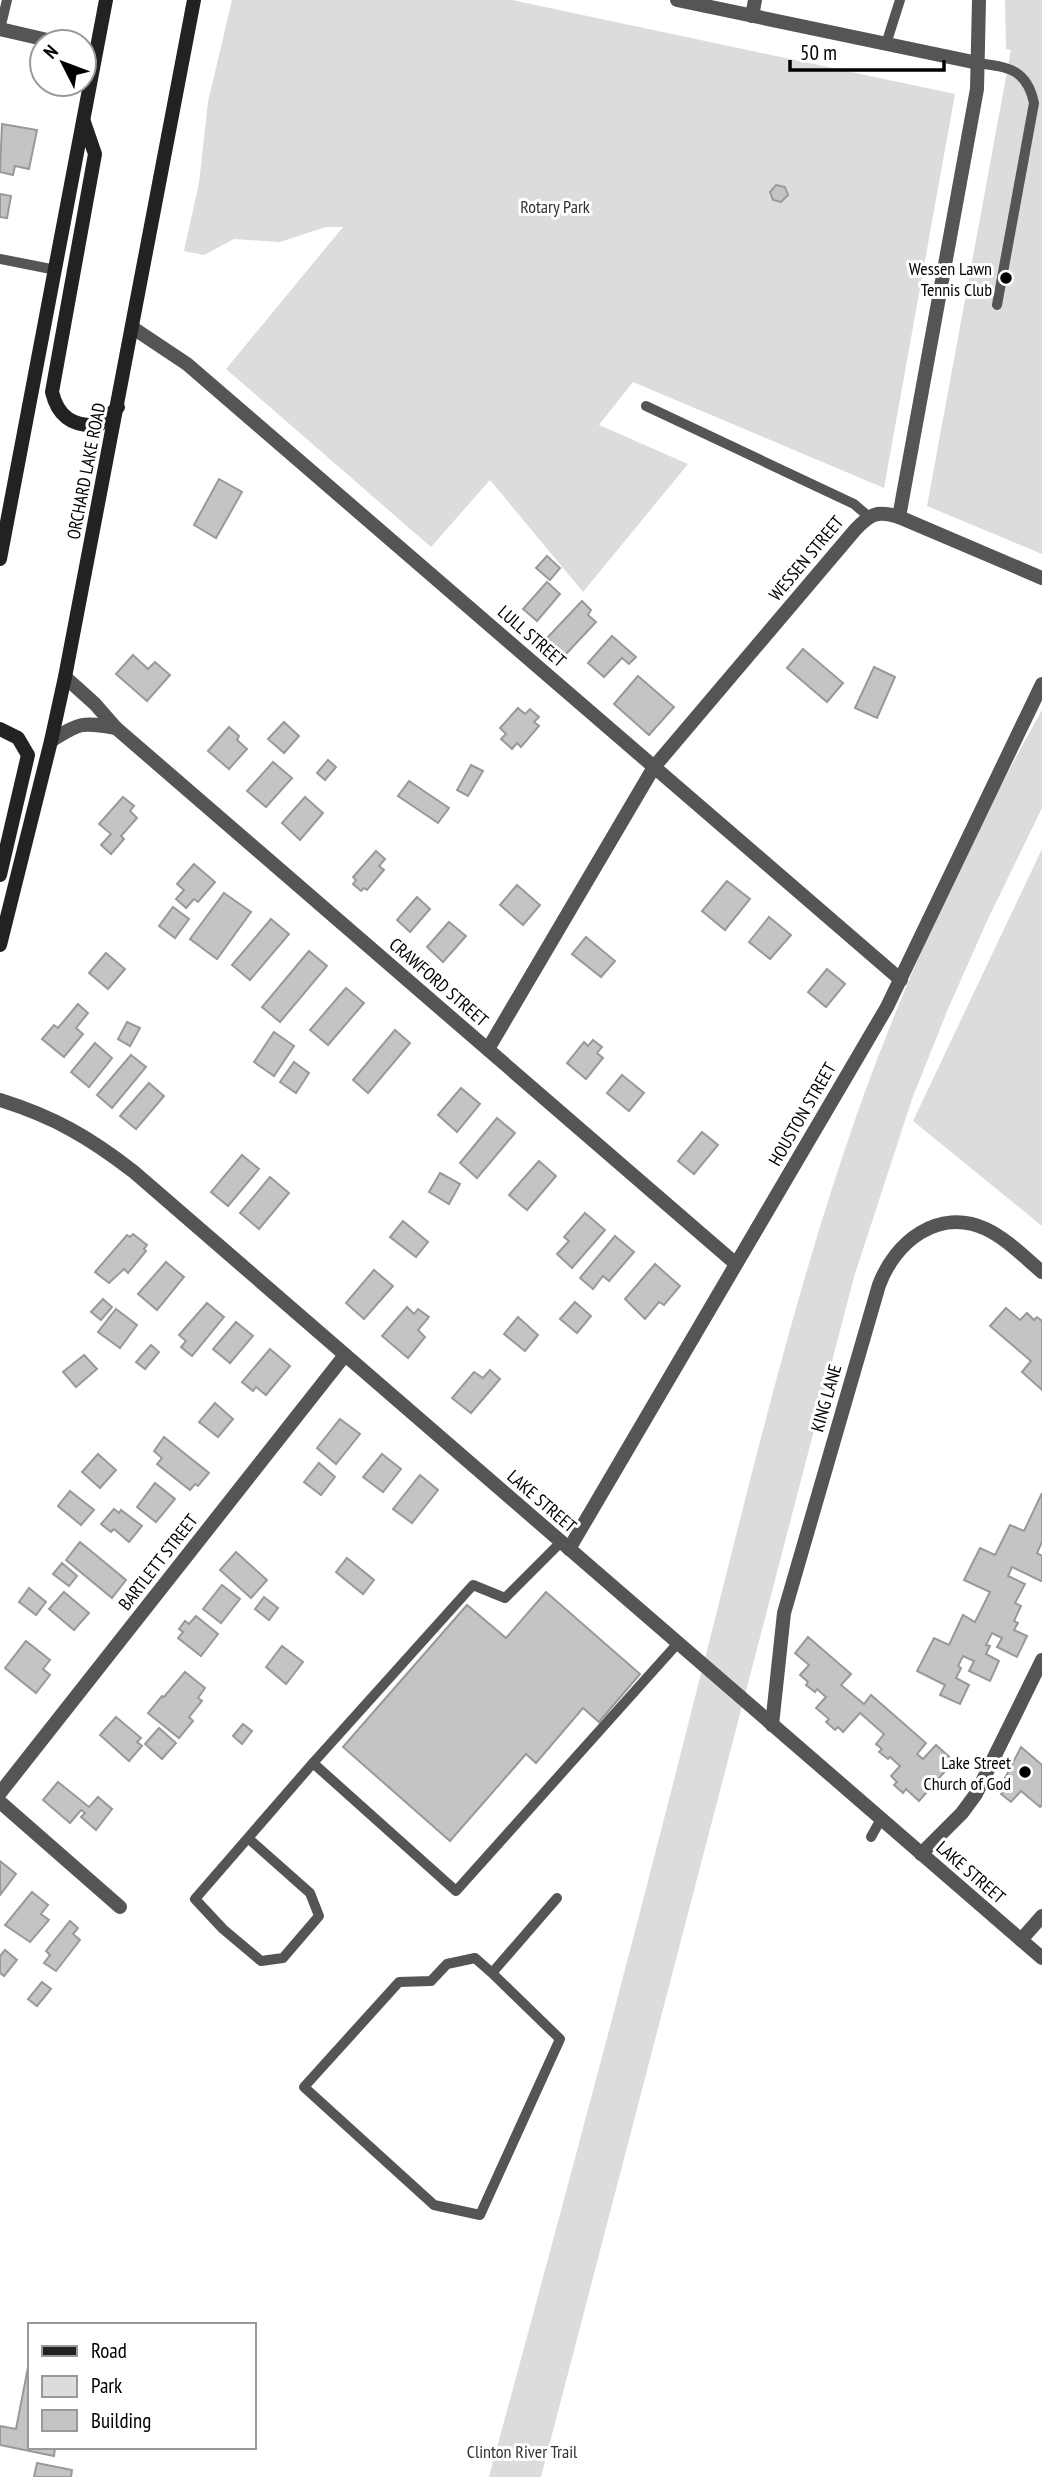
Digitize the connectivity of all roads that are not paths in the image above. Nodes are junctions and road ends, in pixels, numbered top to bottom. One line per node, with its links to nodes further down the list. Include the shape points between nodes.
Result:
1 (7, 0): 10 (lane)
2 (106, 0): 9 (main road)
3 (194, 0): 19 (main road, ORCHARD LAKE ROAD)
4 (677, 0): 8 (street)
5 (755, 0): 8 (street)
6 (900, 0): 12 (lane)
7 (979, 0): 13 (street)
8 (752, 16): 12 (street)
9 (97, 28)
10 (0, 29): 11 (street)
11 (28, 35)
12 (886, 44): 13 (street)
13 (978, 63): 18 (lane, via 1008,67 1025,79 1034,103); 24 (street)
14 (86, 98): 15 (main road)
15 (84, 121): 17 (main road); 21 (main road, via 95,154 51,392 64,418 75,424 99,425)
16 (0, 259): 17 (lane)
17 (56, 270): 22 (main road)
18 (997, 305)
19 (133, 328): 21 (main road, ORCHARD LAKE ROAD); 32 (street, LULL STREET, via 187,364)
20 (646, 406): 23 (lane, via 854,504)
21 (118, 407): 27 (main road, ORCHARD LAKE ROAD)
22 (5, 509): 25 (main road)
23 (868, 516): 24 (street, WESSEN STREET); 32 (street, WESSEN STREET)
24 (899, 517): 26 (street)
25 (0, 559)
26 (1042, 578)
27 (65, 677): 29 (street, CRAWFORD STREET); 31 (main road, ORCHARD LAKE ROAD)
28 (1042, 684): 35 (street, HOUSTON STREET)
29 (116, 728): 31 (street, via 78,725); 36 (street, CRAWFORD STREET)
30 (0, 729): 33 (main road, via 18,738 28,755)
31 (51, 741): 34 (main road, ORCHARD LAKE ROAD)
32 (654, 767): 35 (street, LULL STREET); 36 (street, WESSEN STREET)
33 (0, 875)
34 (0, 945)
35 (901, 980): 38 (street, HOUSTON STREET)
36 (488, 1049): 38 (street, CRAWFORD STREET)
37 (0, 1100): 40 (street, LAKE STREET, via 57,1121 99,1144)
38 (736, 1264): 41 (street, HOUSTON STREET)
39 (1042, 1272): 44 (street, KING LANE, via 996,1235 959,1222 924,1231 908,1240 890,1260 784,1613)
40 (345, 1355): 41 (street, LAKE STREET); 46 (street, BARTLETT STREET)
41 (565, 1546): 42 (street, LAKE STREET); 45 (lane, via 505,1598 472,1585)
42 (678, 1643): 44 (street, LAKE STREET); 45 (lane, via 456,1891)
43 (1042, 1660): 51 (street, via 976,1794)
44 (772, 1725): 48 (street, LAKE STREET)
45 (313, 1763): 49 (lane)
46 (0, 1793)
47 (0, 1802): 53 (street)
48 (881, 1819): 50 (lane); 51 (street, LAKE STREET)
49 (248, 1838): 49 (lane, via 195,1899 261,1961 283,1958 319,1916 310,1893)
50 (871, 1838)
51 (921, 1854): 55 (street, LAKE STREET)
52 (557, 1898): 57 (lane)
53 (120, 1907)
54 (1042, 1916): 55 (street)
55 (1021, 1940): 56 (street, LAKE STREET)
56 (1042, 1958)
57 (492, 1973): 57 (lane, via 559,2039 480,2215 434,2205 304,2087 399,1982 431,1982 447,1964 475,1958)

